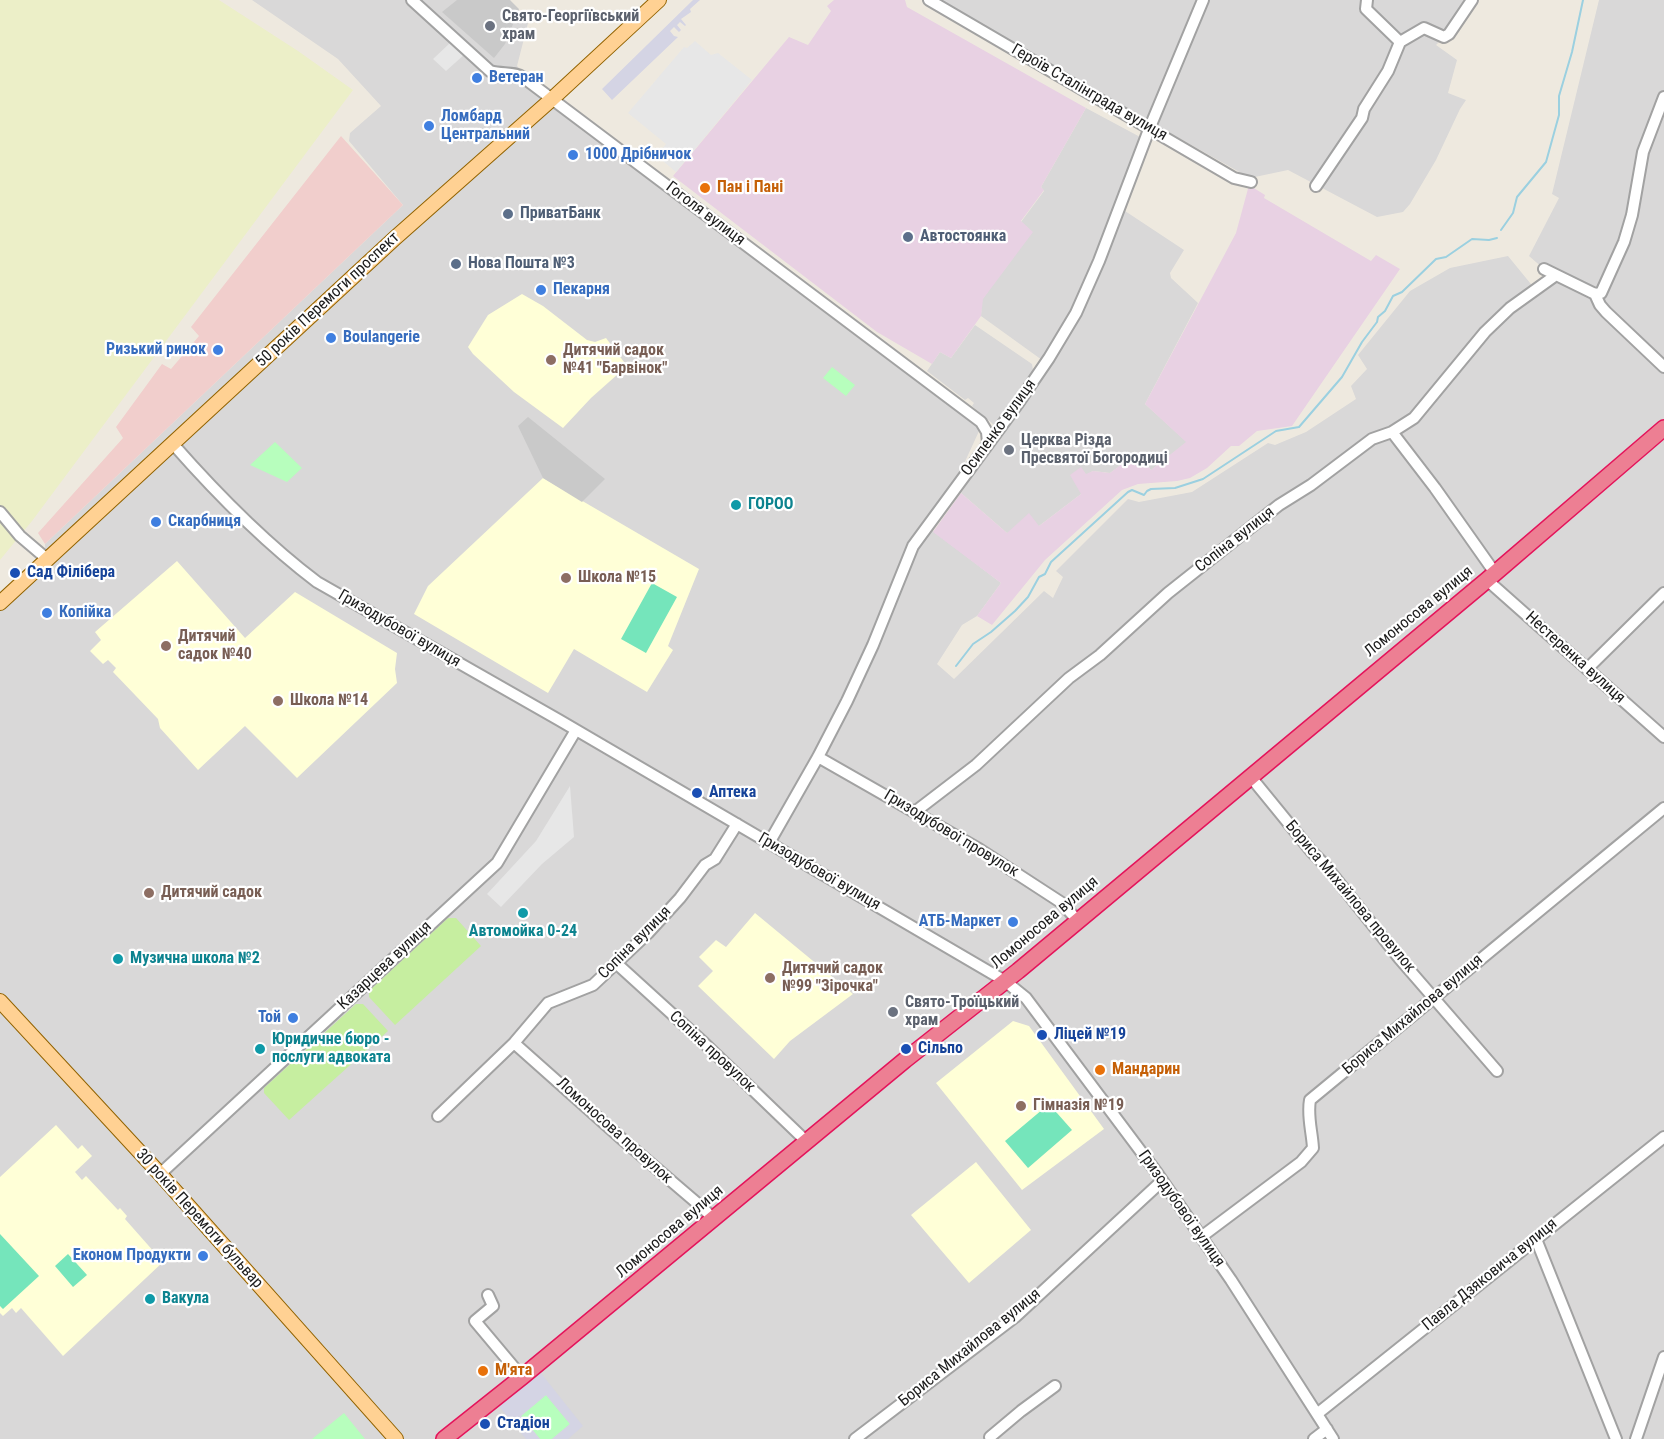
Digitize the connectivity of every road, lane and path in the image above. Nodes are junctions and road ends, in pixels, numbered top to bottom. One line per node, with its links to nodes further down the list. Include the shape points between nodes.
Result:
1 (411, 0): 9 (street, Гоголя вулиця, via 490,71 517,74)
2 (659, 0): 9 (main road, 50 років Перемоги проспект)
3 (929, 0): 10 (street, Героїв Сталінграда вулиця)
4 (1203, 0): 10 (street, Осипенко вулиця)
5 (1367, 0): 7 (street, via 1366,9)
6 (1472, 0): 7 (street, via 1444,37 1424,28)
7 (1400, 42): 12 (street, via 1362,118)
8 (1664, 97): 15 (street, via 1643,152 1624,242 1601,293)
9 (552, 99): 19 (street, Гоголя вулиця, via 981,422); 20 (main road, 50 років Перемоги проспект)
10 (1149, 127): 11 (street, Героїв Сталінграда вулиця, via 1234,177); 19 (street, Осипенко вулиця, via 1100,261 1076,313)
11 (1251, 182)
12 (1316, 186)
13 (1544, 269): 14 (street)
14 (1556, 275): 15 (street); 18 (street, Сопіна вулиця, via 1510,308 1414,418)
15 (1595, 294): 16 (street, via 1606,312)
16 (1664, 367)
17 (1664, 428): 23 (highway, Ломоносова вулиця)
18 (1392, 432): 23 (street, Нестеренка вулиця, via 1435,488); 32 (street, Сопіна вулиця, via 1372,439 1233,540 1069,678 976,765)
19 (988, 443): 29 (street, Осипенко вулиця, via 913,546 873,645)
20 (173, 444): 22 (main road, 50 років Перемоги проспект); 27 (street, Гризодубової вулиця, via 247,523 317,582)
21 (0, 512): 22 (street)
22 (46, 559): 25 (main road, 50 років Перемоги проспект)
23 (1491, 576): 26 (street, Нестеренка вулиця); 30 (highway, Ломоносова вулиця)
24 (1664, 593): 26 (street)
25 (0, 603)
26 (1587, 669): 28 (street, Нестеренка вулиця)
27 (576, 730): 33 (street, Гризодубової вулиця); 45 (street, Казарцева вулиця, via 497,863)
28 (1664, 737)
29 (818, 757): 32 (street, Гризодубової провулок); 34 (street, Осипенко вулиця)
30 (1250, 776): 35 (highway, Ломоносова вулиця); 38 (street, Бориса Михайлова провулок)
31 (1664, 808): 38 (street, Бориса Михайлова вулиця)
32 (916, 811): 35 (street, Гризодубової провулок, via 1062,903)
33 (737, 824): 34 (street, Гризодубової вулиця); 36 (street, Сопіна вулиця, via 715,859 705,865 680,898)
34 (769, 843): 37 (street, Гризодубової вулиця)
35 (1077, 920): 37 (highway, Ломоносова вулиця)
36 (616, 963): 40 (street, Сопіна вулиця, via 593,985 548,1003); 44 (street, Сопіна провулок)
37 (1005, 981): 44 (highway, Ломоносова вулиця); 46 (street, Гризодубової вулиця, via 1026,998)
38 (1434, 997): 41 (street, Бориса Михайлова провулок); 48 (street, Бориса Михайлова вулиця, via 1310,1100 1307,1113 1313,1148 1301,1162)
39 (0, 1001): 45 (main road, 30 років Перемоги бульвар)
40 (514, 1043): 42 (street, Сопіна вулиця); 47 (street, Ломоносова провулок)
41 (1497, 1071)
42 (438, 1116)
43 (1664, 1137): 49 (street, Павла Дзяковича вулиця)
44 (807, 1142): 47 (highway, Ломоносова вулиця)
45 (160, 1174): 57 (main road, 30 років Перемоги бульвар)
46 (1162, 1181): 48 (street, Гризодубової вулиця); 59 (street, Бориса Михайлова вулиця, via 1015,1317)
47 (713, 1220): 52 (highway, Ломоносова вулиця)
48 (1201, 1237): 54 (street, Гризодубової вулиця)
49 (1536, 1239): 54 (street, Павла Дзяковича вулиця); 62 (street)
50 (488, 1295): 52 (street, via 493,1306 475,1321)
51 (1664, 1357): 63 (street)
52 (522, 1377): 58 (highway, Ломоносова вулиця)
53 (1055, 1386): 56 (street)
54 (1317, 1414): 55 (street, Гризодубової вулиця)
55 (1327, 1429): 60 (street); 61 (street, Гризодубової вулиця)
56 (990, 1438)
57 (396, 1439)
58 (444, 1439)
59 (855, 1439)
60 (1314, 1439)
61 (1333, 1439)
62 (1616, 1439)
63 (1636, 1439)

